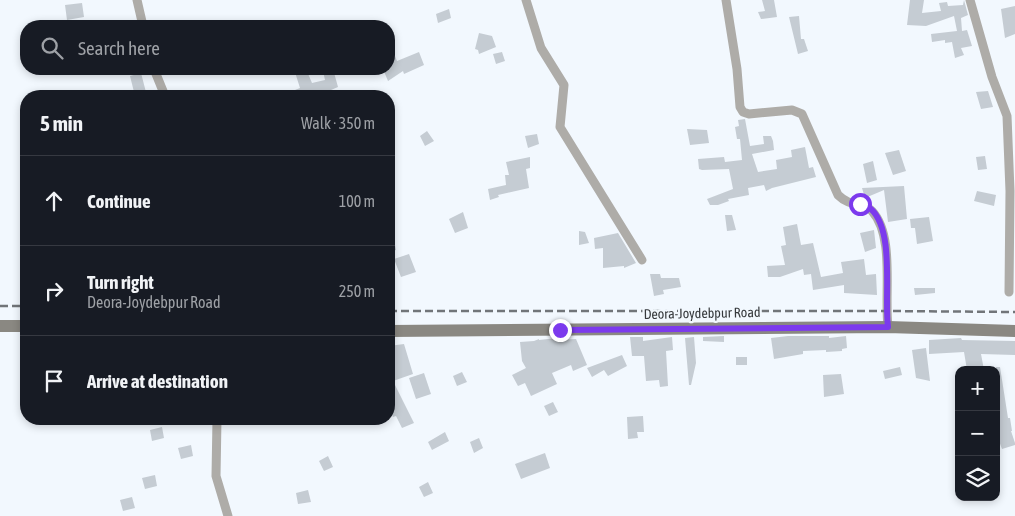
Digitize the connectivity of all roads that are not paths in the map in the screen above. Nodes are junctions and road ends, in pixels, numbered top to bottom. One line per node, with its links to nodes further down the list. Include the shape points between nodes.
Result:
1 (137, 0): 5 (street)
2 (526, 0): 8 (street, via 541,48 564,85 560,127)
3 (726, 0): 12 (street, via 743,112 792,110 802,114 838,195 844,201 870,209 879,220 886,251)
4 (970, 0): 9 (street, via 1007,116)
5 (142, 20)
6 (156, 75): 7 (street)
7 (163, 90)
8 (642, 260)
9 (1009, 292)
10 (0, 326): 11 (street)
11 (20, 326)
12 (888, 327): 13 (street, Deora-Joydebpur Road); 14 (street, Deora-Joydebpur Road)
13 (395, 331)
14 (1015, 331)
15 (217, 425): 16 (street, via 216,476)
16 (228, 516)

